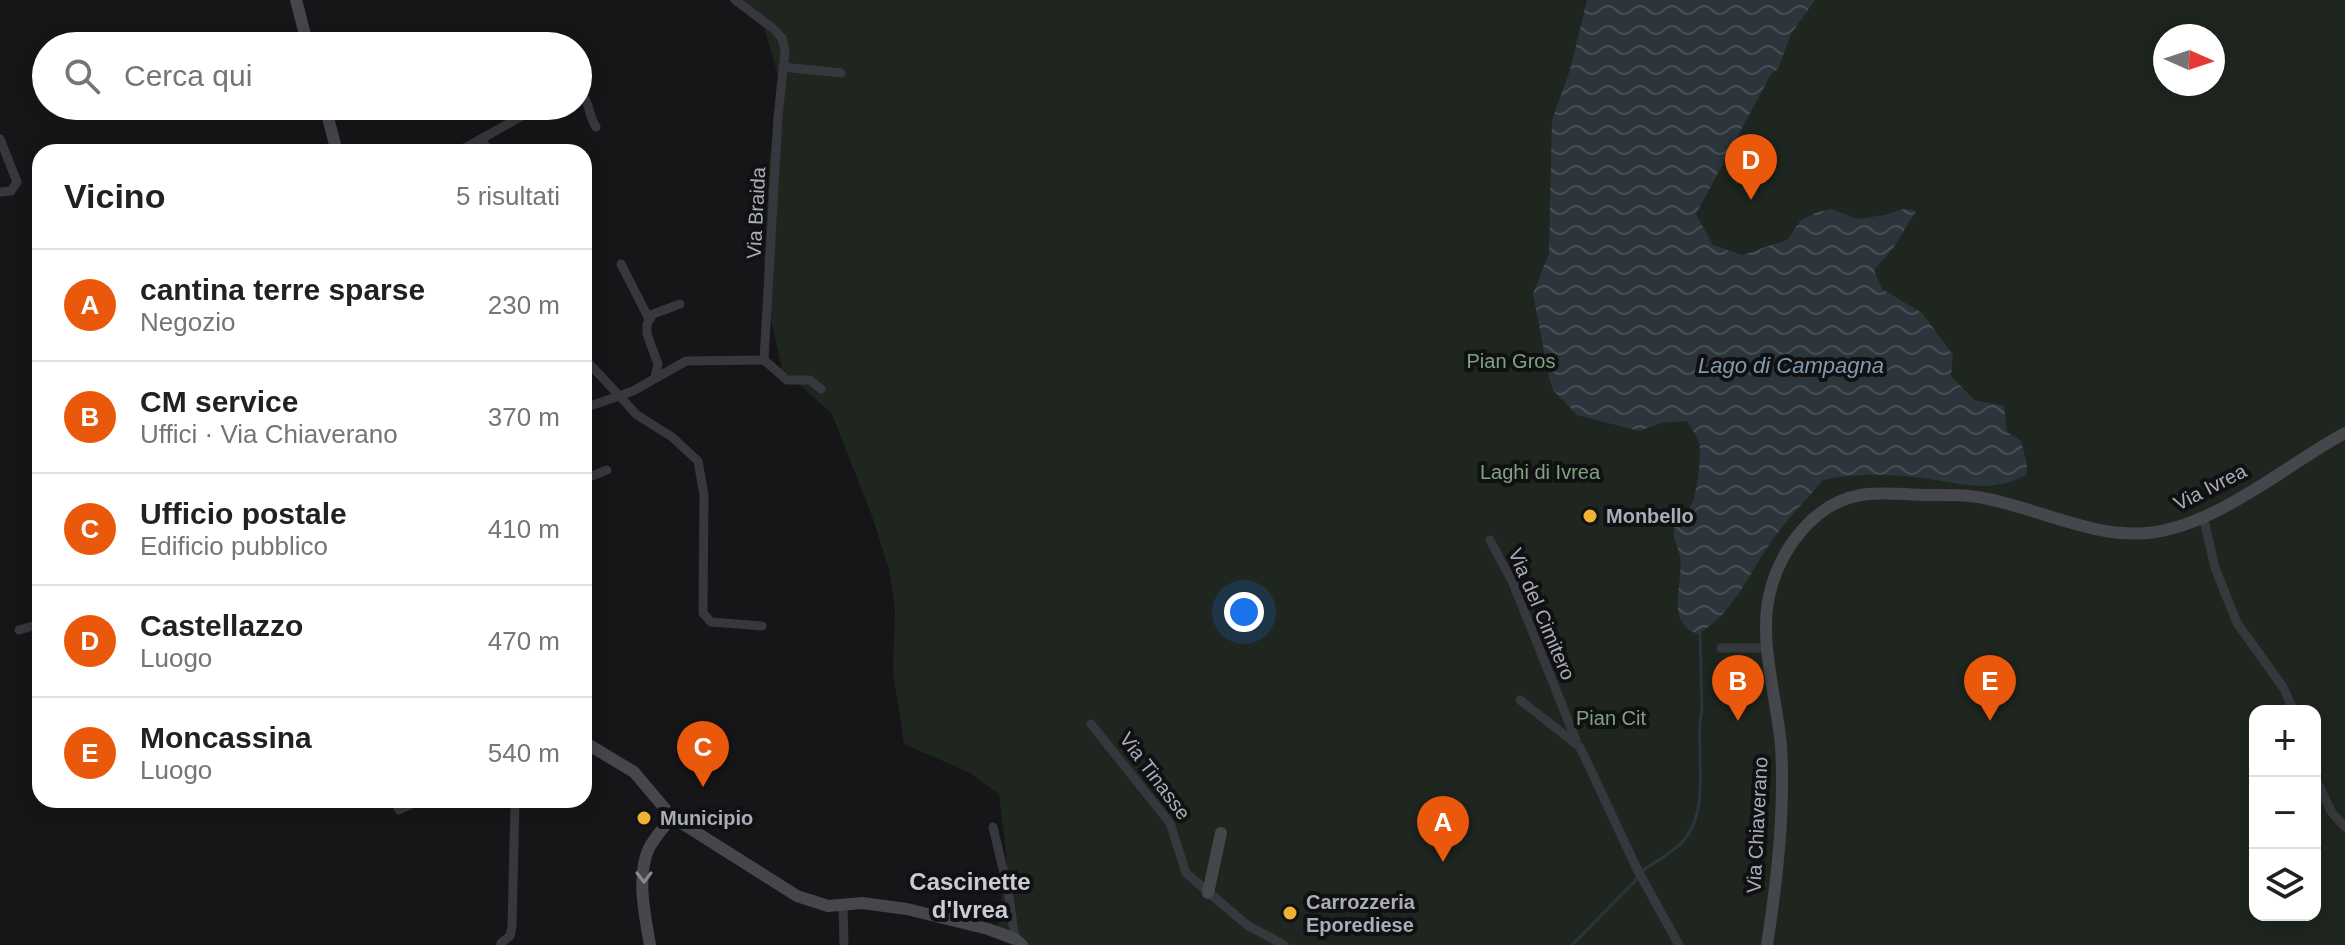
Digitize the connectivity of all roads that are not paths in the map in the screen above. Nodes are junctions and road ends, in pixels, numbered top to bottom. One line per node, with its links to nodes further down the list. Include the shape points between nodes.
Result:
1 (296, 0): 3 (street)
2 (735, 0): 4 (street, Via Braida, via 782,38)
3 (304, 32)
4 (783, 67): 5 (street); 19 (street, Via Braida)
5 (841, 73)
6 (329, 120): 12 (street)
7 (515, 120): 11 (street)
8 (591, 120): 9 (street)
9 (596, 127)
10 (0, 139): 15 (street, via 17,182 11,191)
11 (481, 139): 13 (street); 14 (street)
12 (335, 144)
13 (472, 144)
14 (484, 144)
15 (0, 192)
16 (621, 264): 18 (street)
17 (680, 304): 18 (street)
18 (649, 319): 21 (street, via 647,334 658,364)
19 (764, 360): 21 (street, via 686,361); 22 (street, via 787,380 810,380)
20 (592, 366): 23 (street)
21 (655, 377): 23 (street)
22 (821, 389)
23 (619, 393): 24 (street); 32 (street, via 637,415 698,461 704,495 703,613 711,622)
24 (592, 405)
25 (2345, 433): 29 (street, Via Ivrea)
26 (607, 470): 27 (street)
27 (592, 476)
28 (1988, 499): 29 (street, Via Ivrea, via 2134,533 2160,531); 35 (street, Via Chiaverano, via 1884,494 1834,503 1808,523 1782,561 1768,601)
29 (2203, 516): 37 (street, via 2215,568 2237,623)
30 (1490, 540): 40 (street, Via del Cimitero)
31 (32, 626): 33 (street)
32 (762, 626)
33 (19, 630)
34 (1721, 648): 35 (street)
35 (1768, 648): 55 (street, Via Chiaverano, via 1781,779)
36 (1520, 700): 40 (street)
37 (2291, 705)
38 (1091, 724): 47 (street, Via Tinasse, via 1170,823 1183,868)
39 (592, 747): 43 (street, via 634,772)
40 (1580, 747): 54 (street, Via del Cimitero)
41 (2321, 790): 45 (street)
42 (515, 808): 50 (street, via 512,927)
43 (672, 817): 48 (street, via 783,889 807,901); 51 (street, one-way to 51, via 644,862)
44 (993, 827): 49 (street)
45 (2345, 827)
46 (1221, 833): 47 (street)
47 (1208, 893): 53 (street, Via Tinasse, via 1247,925)
48 (843, 905): 49 (street, via 907,909); 52 (street)
49 (1018, 942)
50 (501, 943)
51 (650, 945)
52 (844, 945)
53 (1284, 945)
54 (1679, 945)
55 (1767, 945)

